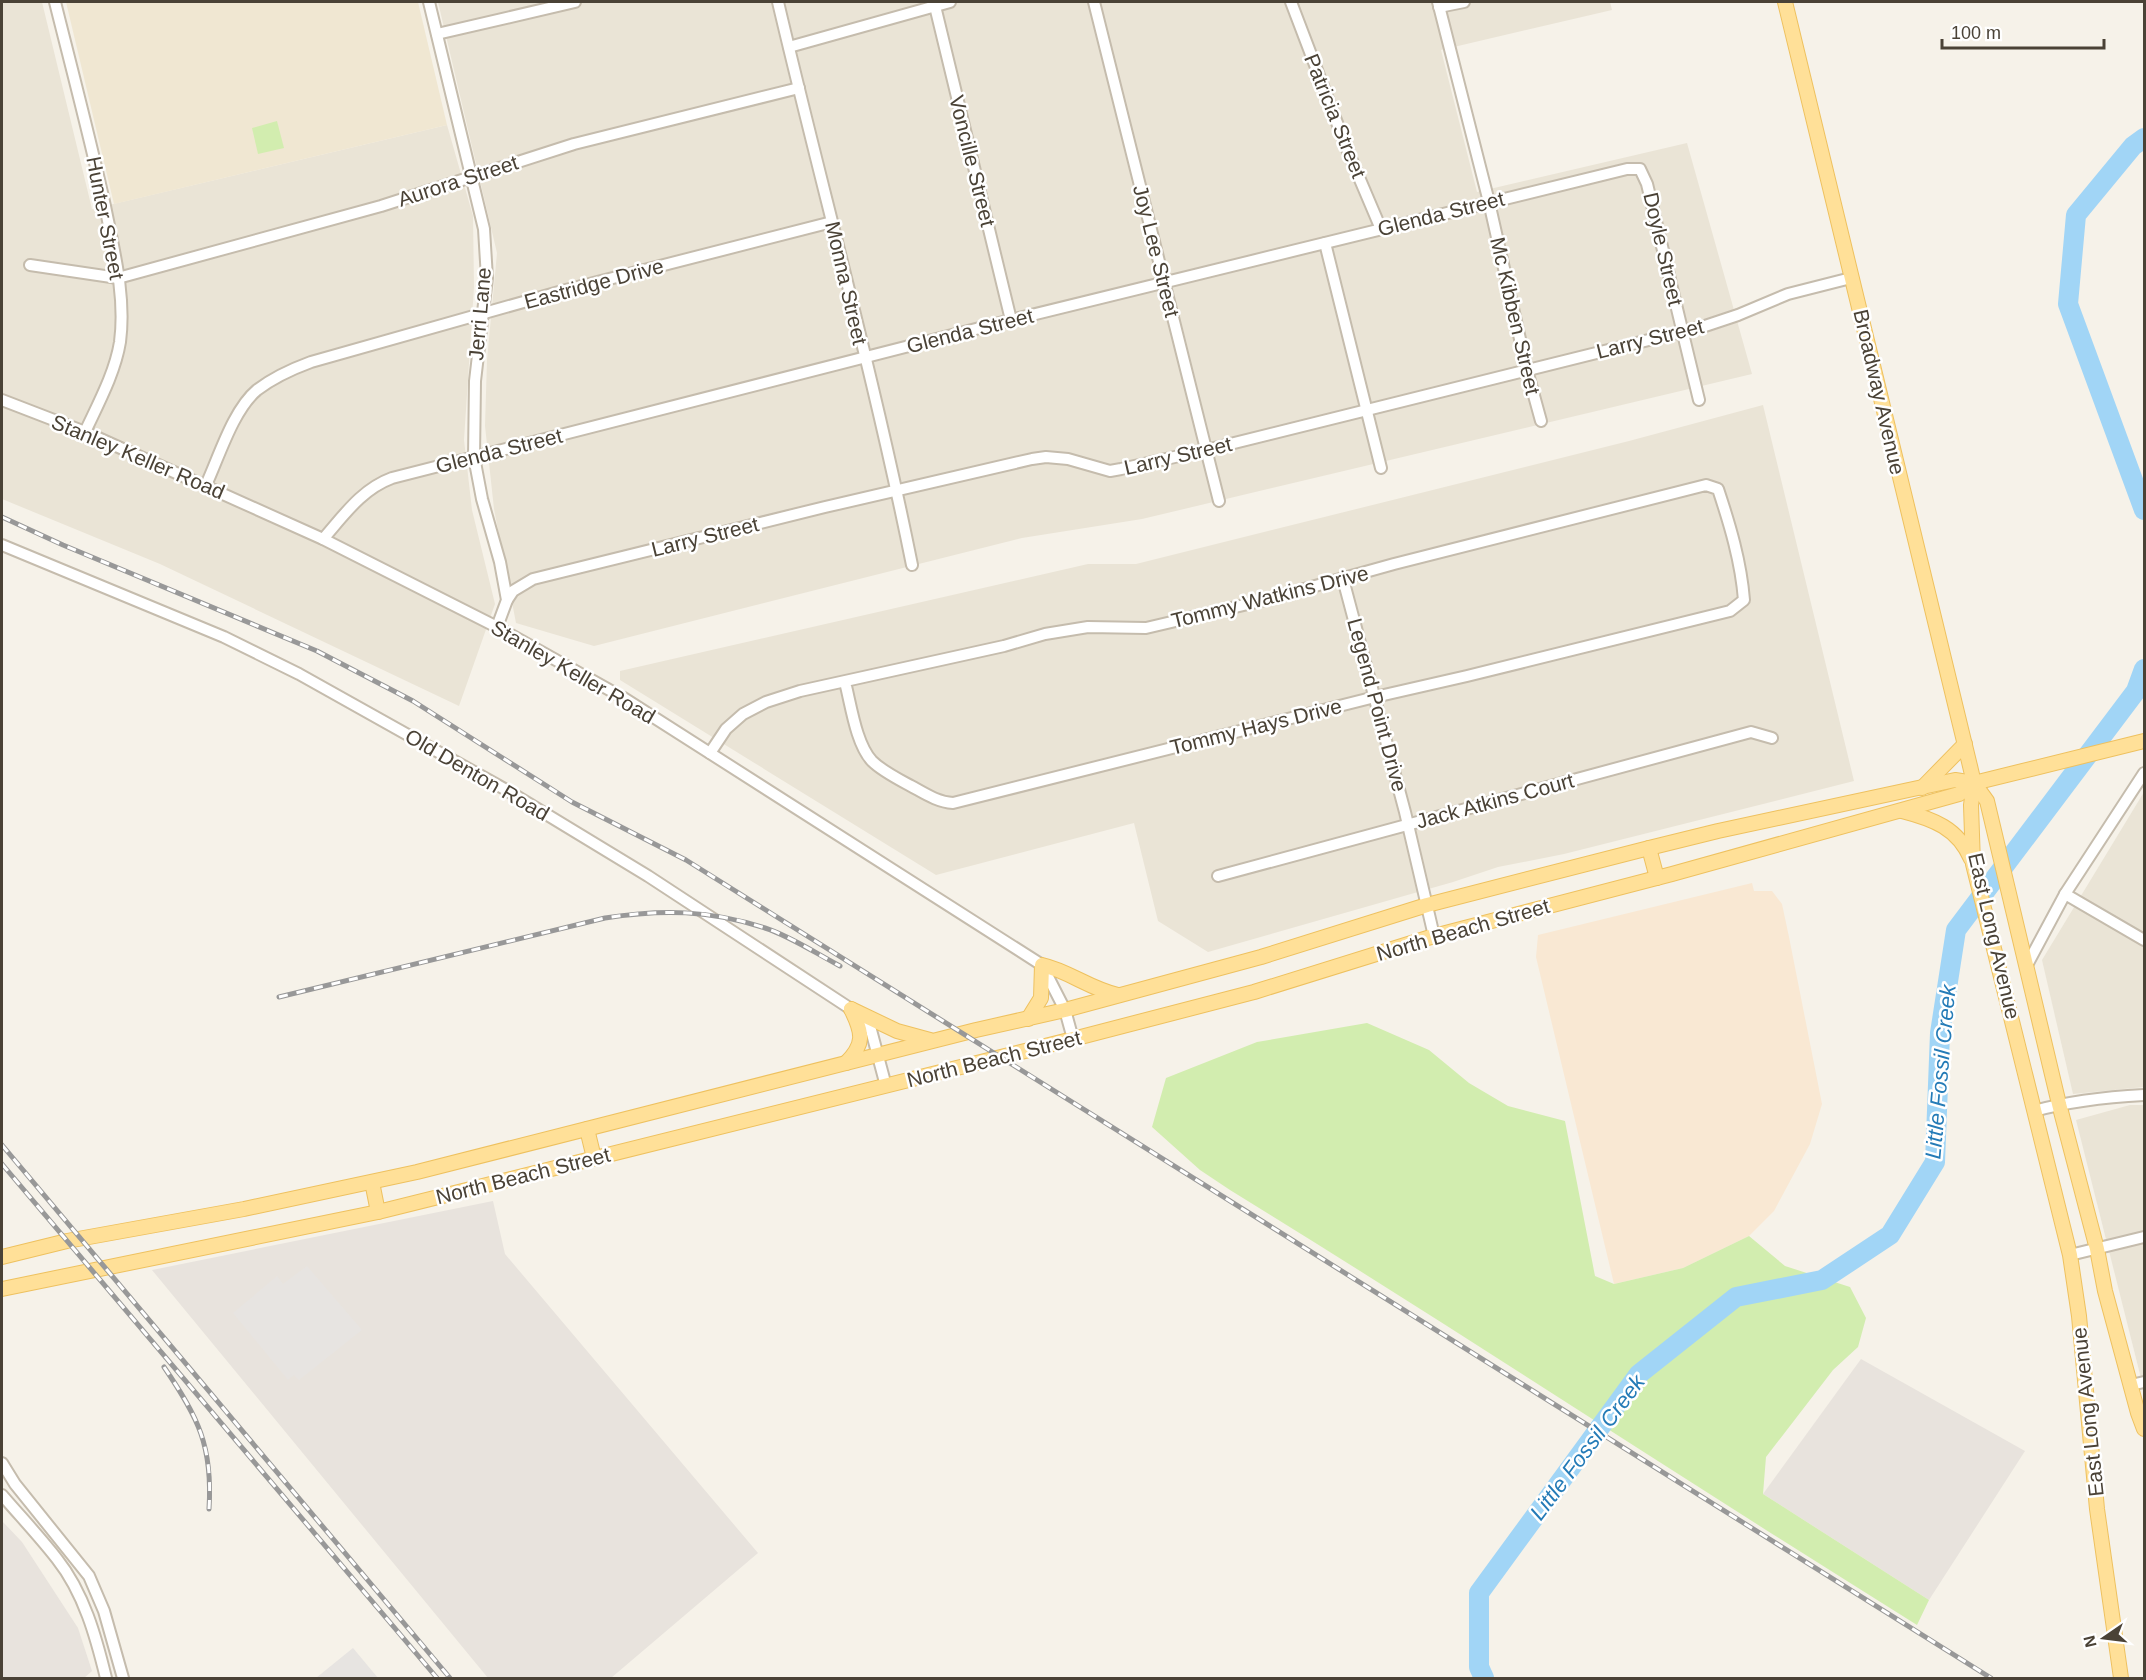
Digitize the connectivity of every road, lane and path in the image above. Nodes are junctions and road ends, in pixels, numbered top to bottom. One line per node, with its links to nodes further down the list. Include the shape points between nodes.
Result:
1 (55, 2): 22 (street, Hunter Street, via 99,181)
2 (429, 2): 12 (street, Jerri Lane)
3 (575, 2): 12 (street)
4 (778, 2): 13 (street, Monna Street)
5 (950, 2): 10 (street)
6 (1094, 2): 24 (street, Joy Lee Street)
7 (1291, 2): 19 (street, Patricia Street)
8 (1464, 2): 11 (street)
9 (1785, 2): 23 (main road, Broadway Avenue)
10 (934, 4): 13 (street); 26 (street, Voncille Street)
11 (1439, 4): 17 (street, Mc Kibben Street)
12 (437, 34): 16 (street, Jerri Lane)
13 (789, 47): 14 (street, Monna Street)
14 (799, 88): 16 (street, Aurora Street, via 574,144); 18 (street, Monna Street)
15 (1640, 169): 17 (street, Glenda Street); 27 (street, Doyle Street)
16 (472, 177): 22 (street, Aurora Street); 25 (street, Jerri Lane, via 484,229 486,278)
17 (1489, 202): 19 (street, Glenda Street); 29 (street, Mc Kibben Street)
18 (832, 222): 25 (street, Eastridge Drive, via 566,290); 28 (street, Monna Street)
19 (1381, 229): 20 (street, Glenda Street)
20 (1325, 243): 24 (street, Glenda Street); 32 (street)
21 (30, 266): 22 (street)
22 (118, 278): 34 (street, Hunter Street, via 122,305 119,346)
23 (1851, 278): 27 (street, Larry Street, via 1788,294); 52 (main road, Broadway Avenue)
24 (1163, 283): 26 (street, Glenda Street); 35 (street, Joy Lee Street)
25 (481, 316): 36 (street, Jerri Lane); 38 (street, Eastridge Drive, via 284,372 248,400)
26 (1011, 320): 28 (street, Glenda Street)
27 (1683, 332): 29 (street, Larry Street); 31 (street, Doyle Street)
28 (864, 358): 36 (street, Glenda Street); 39 (street, Monna Street)
29 (1527, 370): 32 (street, Larry Street); 33 (street, Mc Kibben Street)
30 (2, 400): 34 (street, Stanley Keller Road)
31 (1699, 400)
32 (1366, 410): 35 (street, Larry Street); 37 (street)
33 (1541, 421)
34 (85, 432): 38 (street, Stanley Keller Road)
35 (1206, 450): 39 (street, Larry Street, via 1110,471 1046,457); 40 (street, Joy Lee Street)
36 (474, 457): 41 (street, Glenda Street, via 376,484); 45 (street, Jerri Lane)
37 (1381, 468)
38 (206, 485): 41 (street, Stanley Keller Road)
39 (897, 490): 43 (street, Monna Street); 45 (street, Larry Street, via 533,579 513,591)
40 (1219, 501)
41 (323, 538): 47 (street, Stanley Keller Road)
42 (2, 545): 70 (street, Old Denton Road, via 224,637 309,680 536,808)
43 (912, 565)
44 (1343, 579): 46 (street, Tommy Watkins Drive, via 1706,485 1718,489 1743,581 1744,600); 48 (street, Tommy Watkins Drive, via 1146,628 1088,627 1045,634); 49 (street, Legend Point Drive)
45 (507, 600): 47 (street)
46 (1730, 611): 49 (street, Tommy Hays Drive)
47 (497, 627): 53 (street, Stanley Keller Road, via 622,697)
48 (845, 682): 49 (street, Tommy Hays Drive, via 860,740 871,760 928,796 953,803); 53 (street, Tommy Watkins Drive, via 800,691 758,706 726,729)
49 (1375, 697): 58 (street, Legend Point Drive)
50 (1772, 738): 58 (street, Jack Atkins Court, via 1751,732)
51 (2145, 741): 55 (main road, North Beach Street)
52 (1965, 744): 55 (main road, Broadway Avenue); 56 (main road)
53 (710, 753): 67 (street, Stanley Keller Road)
54 (2145, 773): 63 (street)
55 (1974, 783): 56 (main road, North Beach Street, via 1955,780); 57 (main road, North Beach Street, via 1959,794); 60 (main road, East Long Avenue); 68 (main road, East Long Avenue, via 1987,801)
56 (1922, 788): 59 (main road, North Beach Street)
57 (1899, 810): 60 (main road, via 1943,825 1956,835); 62 (main road, North Beach Street)
58 (1407, 824): 61 (street, Jack Atkins Court); 64 (street, Legend Point Drive)
59 (1649, 848): 62 (main road); 64 (main road, North Beach Street)
60 (1973, 864): 80 (main road, East Long Avenue)
61 (1218, 876)
62 (1657, 878): 65 (main road, North Beach Street)
63 (2065, 894): 66 (street); 68 (street)
64 (1426, 905): 65 (street, Legend Point Drive); 69 (main road, North Beach Street, via 1261,957)
65 (1434, 936): 73 (main road, North Beach Street, via 1254,992)
66 (2145, 940)
67 (1042, 965): 69 (main road); 71 (street); 72 (main road, via 1041,998)
68 (2027, 965): 79 (main road, East Long Avenue)
69 (1120, 995): 71 (main road, North Beach Street)
70 (851, 1009): 74 (main road, via 897,1031); 75 (street, Old Denton Road, via 871,1030); 76 (main road, via 861,1038 857,1052)
71 (1065, 1010): 72 (main road, North Beach Street); 73 (street)
72 (1028, 1019): 74 (main road, North Beach Street)
73 (1073, 1039): 77 (main road, North Beach Street)
74 (935, 1041): 75 (main road, North Beach Street)
75 (878, 1055): 76 (main road, North Beach Street); 77 (street, Old Denton Road)
76 (846, 1063): 81 (main road, North Beach Street)
77 (886, 1086): 82 (main road, North Beach Street)
78 (2145, 1095): 79 (street)
79 (2059, 1104): 80 (street); 86 (main road, East Long Avenue)
80 (2034, 1111): 87 (main road, East Long Avenue)
81 (586, 1129): 82 (main road); 83 (main road, North Beach Street)
82 (594, 1158): 84 (main road, North Beach Street)
83 (372, 1182): 84 (main road); 88 (main road, North Beach Street)
84 (378, 1212): 89 (main road, North Beach Street)
85 (2145, 1237): 86 (street)
86 (2097, 1249): 87 (street); 90 (main road, East Long Avenue, via 2105,1291)
87 (2070, 1255): 96 (main road, East Long Avenue, via 2097,1509)
88 (2, 1257)
89 (2, 1289)
90 (2138, 1384): 91 (main road, East Long Avenue)
91 (2145, 1429)
92 (2, 1462): 95 (street, via 15,1484 89,1576 104,1611)
93 (2, 1495): 94 (street, via 58,1560 78,1594 93,1629)
94 (106, 1678)
95 (123, 1678)
96 (2121, 1678)

